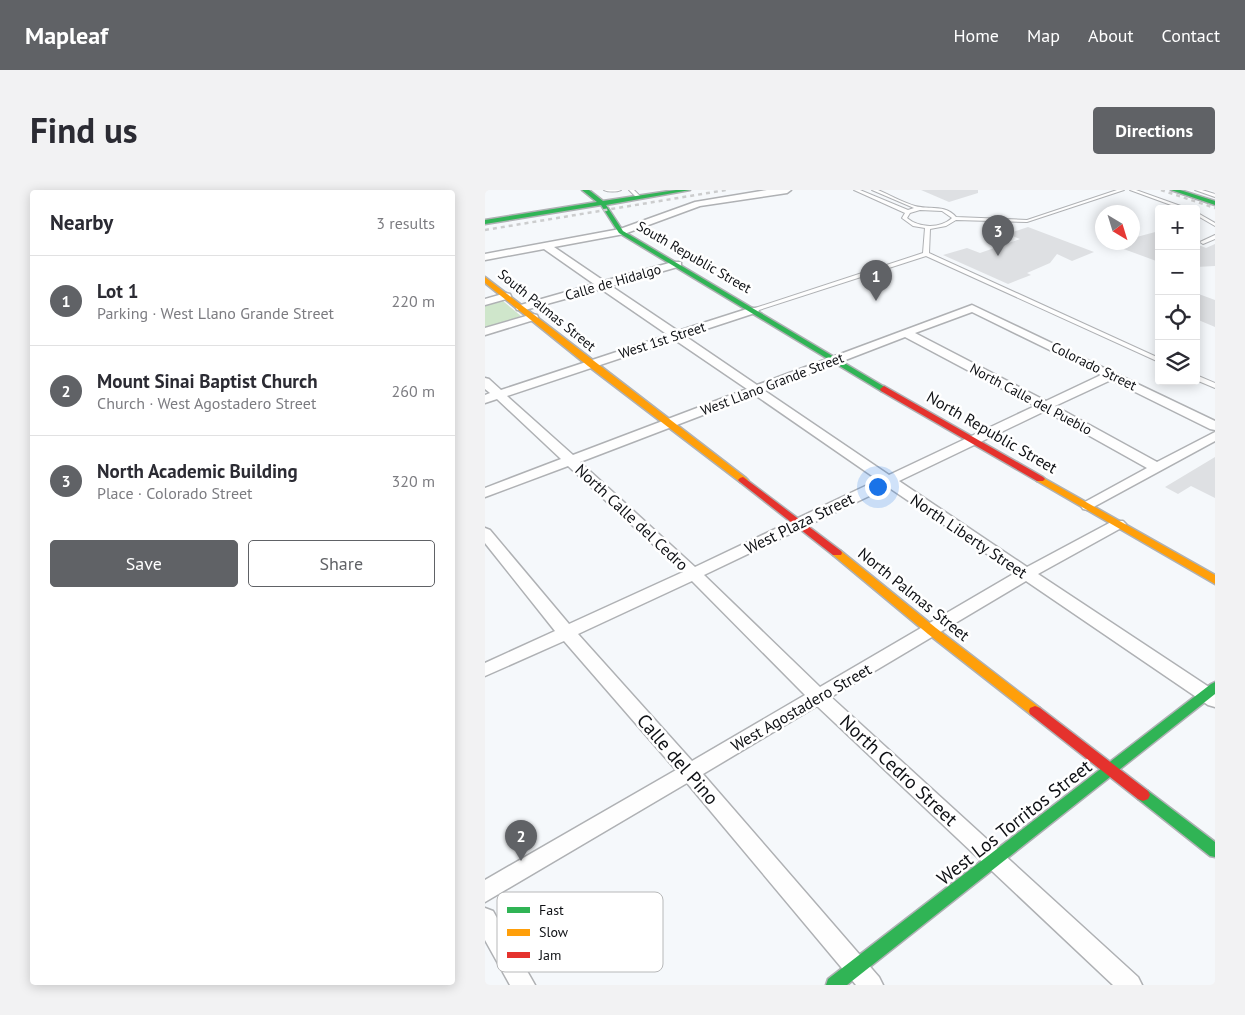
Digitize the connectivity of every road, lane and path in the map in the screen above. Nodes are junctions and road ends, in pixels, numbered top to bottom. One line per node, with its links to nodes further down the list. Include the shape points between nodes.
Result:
1 (585, 190): 15 (street, South Republic Street)
2 (606, 190): 3 (lane)
3 (619, 190)
4 (687, 190): 13 (street)
5 (787, 190): 24 (street, via 699,204)
6 (856, 190): 18 (lane)
7 (874, 190): 17 (lane)
8 (1122, 190): 20 (lane, via 1027,221)
9 (1132, 190): 16 (lane)
10 (1174, 190): 14 (street)
11 (1197, 190): 14 (lane)
12 (1209, 190): 14 (lane)
13 (635, 194): 15 (street)
14 (1215, 199)
15 (603, 204): 21 (street); 24 (street, South Republic Street)
16 (1175, 205)
17 (920, 208): 18 (lane); 20 (lane, via 950,212)
18 (908, 212): 23 (lane, via 904,215 906,221)
19 (1200, 215): 22 (lane)
20 (955, 218): 23 (lane, via 948,224)
21 (485, 222)
22 (1215, 224)
23 (928, 226): 28 (lane)
24 (621, 232): 27 (street); 30 (street, South Republic Street)
25 (1215, 237): 26 (lane)
26 (1203, 242)
27 (547, 247): 29 (street); 32 (street, North Liberty Street)
28 (926, 254): 37 (lane); 42 (lane)
29 (485, 257)
30 (677, 264): 32 (street, Calle de Hidalgo); 37 (street, South Republic Street)
31 (485, 279): 33 (street, South Palmas Street)
32 (601, 285): 35 (street, Calle de Hidalgo); 41 (street, North Liberty Street)
33 (506, 296): 34 (street); 35 (street, South Palmas Street)
34 (485, 302)
35 (521, 308): 38 (street, South Palmas Street)
36 (972, 308): 40 (street, West Llano Grande Street); 45 (street, Colorado Street)
37 (754, 310): 41 (street, West 1st Street); 43 (street, North Republic Street)
38 (533, 317): 39 (street); 44 (street, South Palmas Street)
39 (485, 332)
40 (906, 333): 43 (street, West Llano Grande Street); 52 (street, North Calle del Pueblo)
41 (676, 335): 44 (street, West 1st Street); 49 (street, North Liberty Street)
42 (1155, 358)
43 (837, 359): 49 (street, West Llano Grande Street); 56 (street, North Republic Street)
44 (591, 364): 50 (street, West 1st Street); 53 (street, North Palmas Street)
45 (1112, 375): 52 (street, West Plaza Street); 54 (street, Colorado Street)
46 (1200, 379): 48 (lane)
47 (485, 382): 50 (street)
48 (1215, 386)
49 (756, 390): 53 (street, West Llano Grande Street); 59 (street, North Liberty Street)
50 (499, 395): 51 (street, West 1st Street); 57 (street)
51 (485, 399)
52 (1046, 406): 56 (street, West Plaza Street); 58 (street, North Calle del Pueblo)
53 (670, 423): 57 (street, West Llano Grande Street); 62 (street, North Palmas Street)
54 (1215, 426)
55 (1215, 436): 58 (street)
56 (971, 440): 59 (street, West Plaza Street); 61 (street, North Republic Street)
57 (572, 460): 60 (street, West Llano Grande Street); 65 (street, North Calle del Cedro)
58 (1156, 467): 61 (street)
59 (887, 480): 62 (street, West Plaza Street); 66 (street, North Liberty Street)
60 (485, 493)
61 (1087, 506): 63 (street, North Republic Street)
62 (801, 524): 65 (street, West Plaza Street); 68 (street, North Palmas Street)
63 (1118, 524): 66 (street, West Agostadero Street); 67 (street, North Republic Street)
64 (485, 533): 69 (street, Calle del Pino)
65 (693, 573): 69 (street, West Plaza Street); 72 (street, North Cedro Street)
66 (1026, 574): 68 (street, West Agostadero Street); 71 (street, North Liberty Street)
67 (1215, 580)
68 (932, 630): 72 (street, West Agostadero Street); 73 (street, North Palmas Street)
69 (565, 631): 70 (street, West Plaza Street); 74 (street, Calle del Pino)
70 (485, 670)
71 (1212, 694): 73 (street, West Los Torritos Street)
72 (819, 697): 74 (street, West Agostadero Street); 76 (street, North Cedro Street)
73 (1111, 770): 75 (street, North Palmas Street); 76 (street, West Los Torritos Street)
74 (690, 772): 77 (street, West Agostadero Street); 80 (street, Calle del Pino)
75 (1215, 851)
76 (994, 858): 80 (street, West Los Torritos Street); 85 (street, North Cedro Street)
77 (485, 892)
78 (485, 918): 79 (street)
79 (497, 939)
80 (857, 968): 83 (street, West Los Torritos Street); 84 (street, Calle del Pino)
81 (516, 972): 82 (street)
82 (523, 985)
83 (834, 985)
84 (871, 985)
85 (1130, 985)

